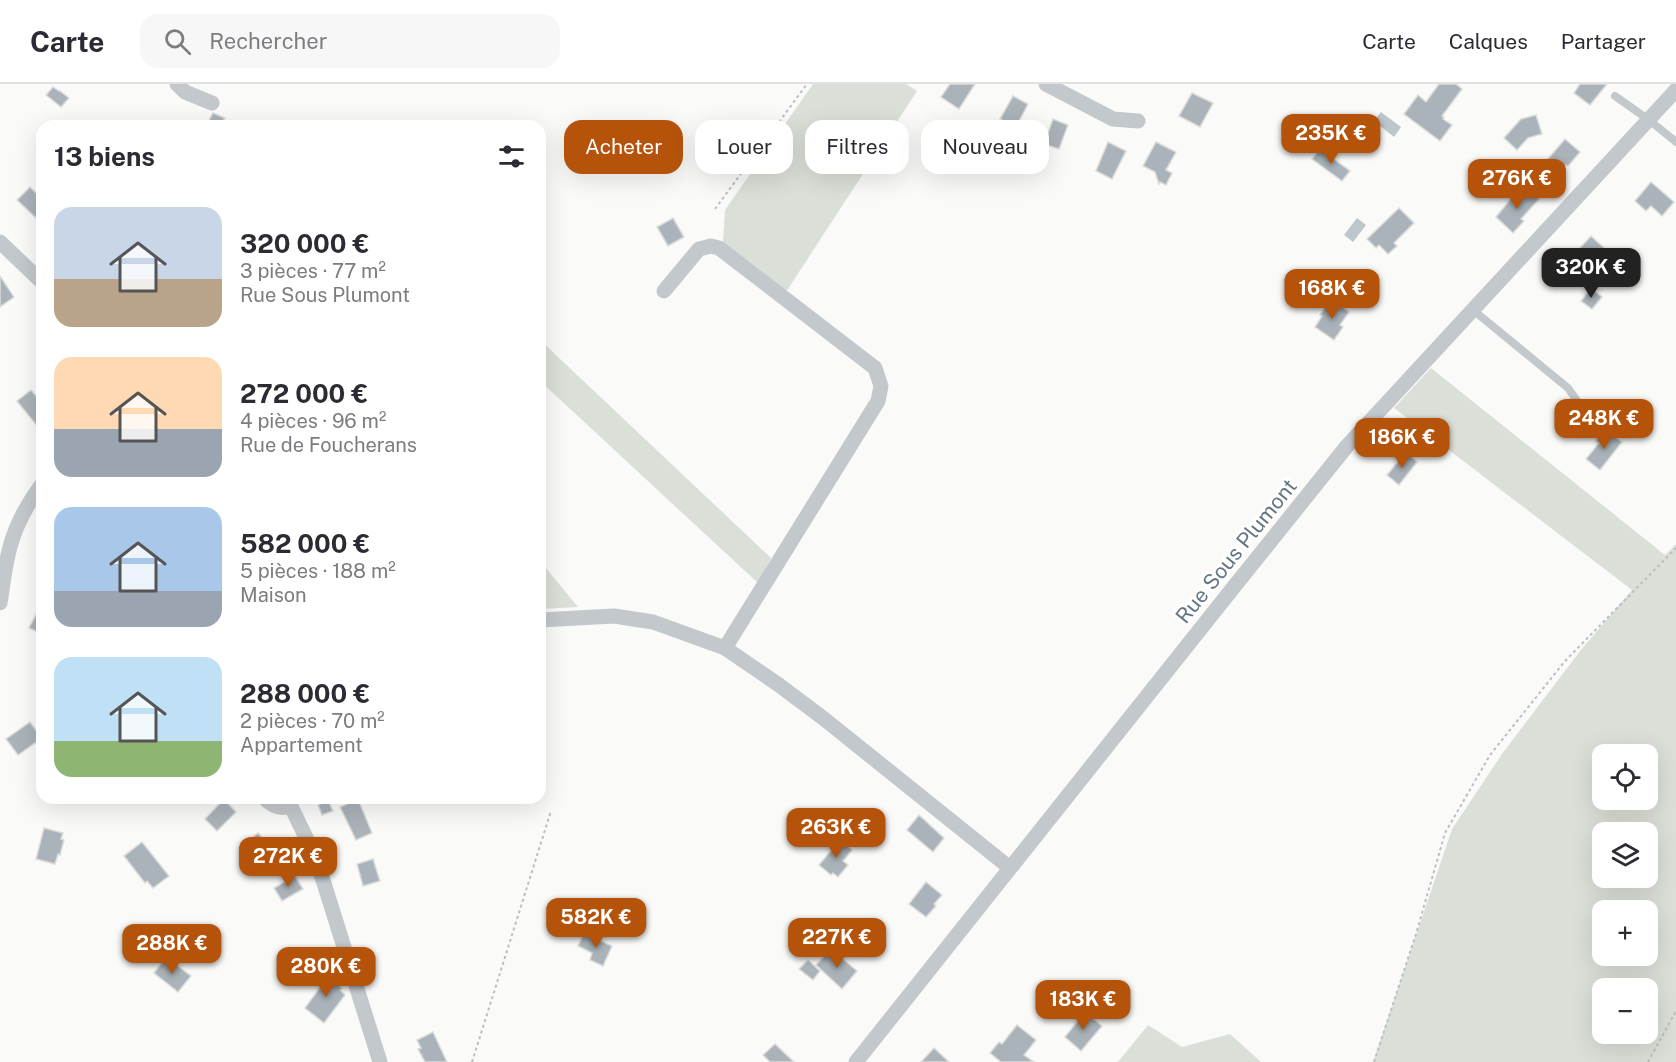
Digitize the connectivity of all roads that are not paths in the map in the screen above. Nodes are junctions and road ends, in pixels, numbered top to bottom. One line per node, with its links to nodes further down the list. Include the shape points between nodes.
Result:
1 (177, 84): 5 (street, via 184,92)
2 (1046, 84): 7 (street, via 1113,118)
3 (1676, 90): 6 (street, Rue Sous Plumont)
4 (1615, 96): 6 (lane)
5 (212, 103)
6 (1649, 120): 8 (lane); 12 (street, Rue Sous Plumont)
7 (1138, 121)
8 (1676, 142)
9 (0, 242): 10 (street)
10 (36, 276)
11 (664, 291): 17 (street, via 699,249 719,248 875,368 881,386 879,401)
12 (1473, 310): 13 (lane, via 1568,388); 21 (street, Rue Sous Plumont, via 1347,446)
13 (1585, 412)
14 (36, 493): 15 (street, via 9,549)
15 (0, 603)
16 (546, 620): 17 (street, via 614,616 653,622)
17 (725, 648): 21 (street, via 823,718)
18 (273, 804): 19 (street)
19 (287, 804)
20 (289, 804): 22 (street, via 323,880)
21 (1010, 868): 23 (street, Rue Sous Plumont)
22 (380, 1062)
23 (856, 1062)

